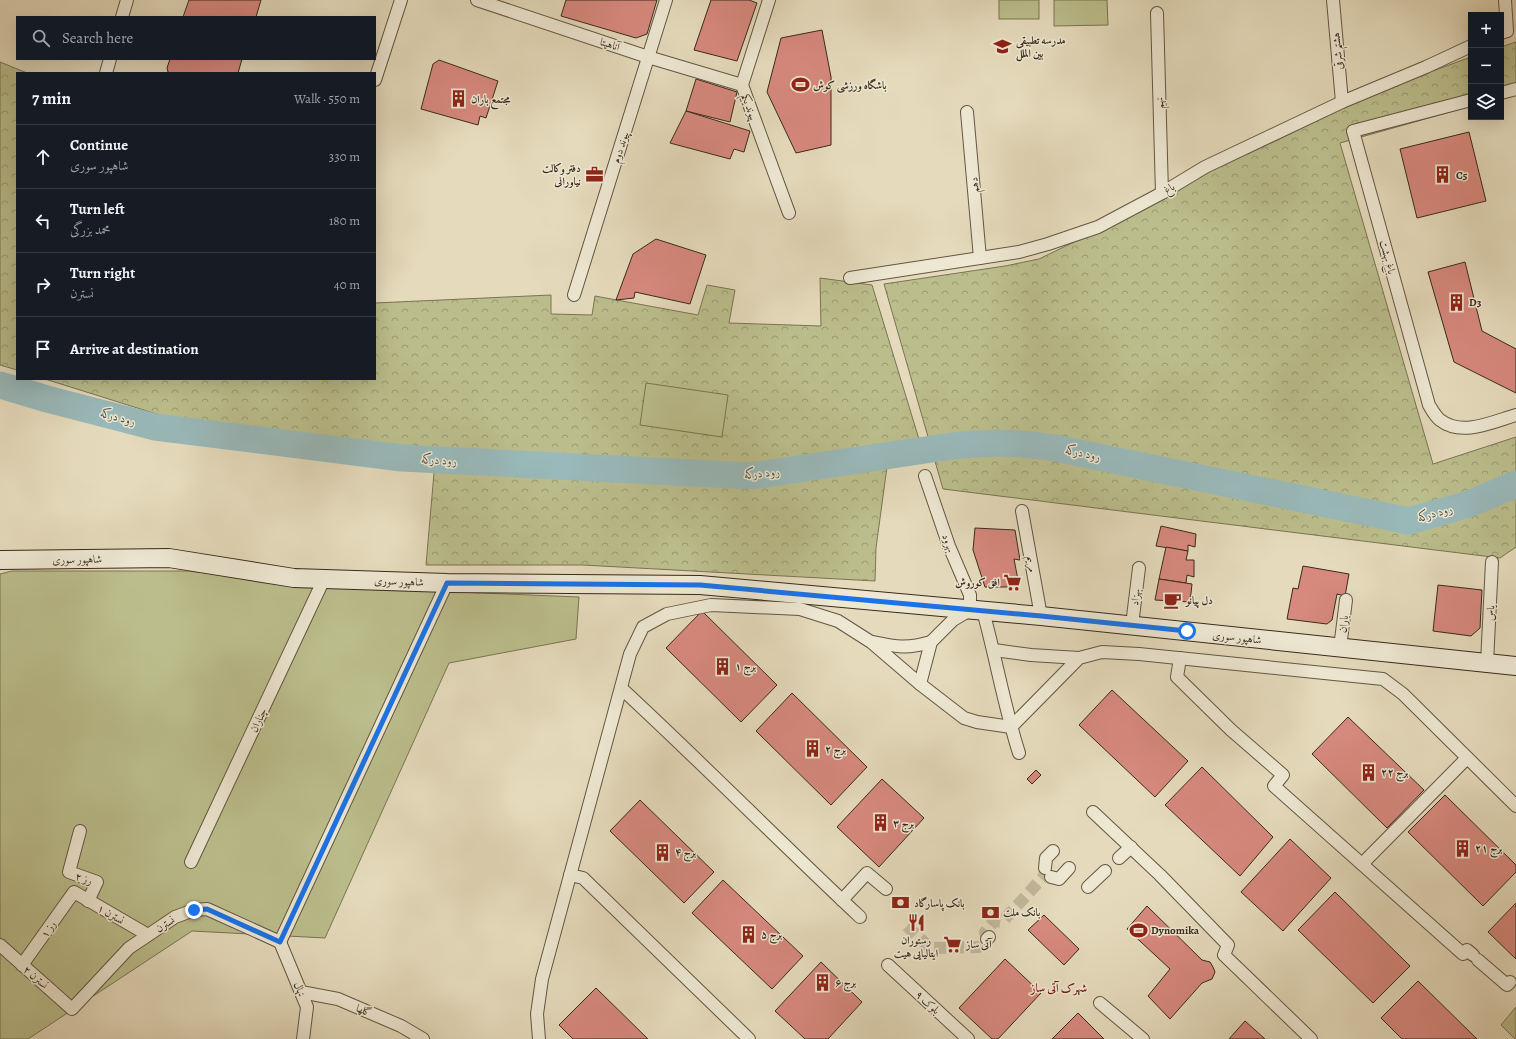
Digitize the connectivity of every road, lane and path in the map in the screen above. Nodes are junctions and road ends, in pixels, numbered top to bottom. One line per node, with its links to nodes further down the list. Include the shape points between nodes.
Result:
1 (127, 0): 9 (street)
2 (401, 0): 15 (street)
3 (478, 0): 12 (street, آناهیتا)
4 (666, 0): 12 (street, پیوند دوم)
5 (770, 0): 16 (street, پیوند یکم)
6 (1333, 0): 20 (street, هشتم شرقی)
7 (1505, 0): 10 (street)
8 (1157, 13): 22 (street, نهم)
9 (122, 16)
10 (1504, 32)
11 (1468, 47): 20 (street, باغ)
12 (648, 57): 16 (street, آناهیتا); 26 (street, پیوند دوم)
13 (110, 60): 14 (street)
14 (106, 72)
15 (376, 77)
16 (742, 86): 23 (street, پیوند یکم)
17 (1516, 89): 18 (street)
18 (1504, 92)
19 (1468, 101): 27 (street, باغ بهشت, via 1354,131 1429,405 1438,419 1455,428 1473,428)
20 (1342, 102): 22 (street, باغ, via 1205,167)
21 (967, 112): 24 (street, دهم)
22 (1162, 193): 24 (street, باغ, via 1098,227 1019,252)
23 (789, 213)
24 (980, 258): 25 (street, باغ)
25 (850, 278)
26 (574, 295)
27 (1516, 415)
28 (926, 476): 36 (street, بهرود, via 949,546)
29 (1022, 511): 37 (street, مریم)
30 (0, 560): 33 (street, شاهپور سوری, via 169,558 294,578)
31 (1492, 562): 45 (street, یاس)
32 (1139, 568): 38 (street, بهزاد)
33 (324, 579): 34 (street, شاهپور سوری); 58 (street, چناران)
34 (447, 583): 36 (street, شاهپور سوری, via 700,585); 70 (street)
35 (1346, 600): 41 (street, باران)
36 (976, 610): 37 (street, شاهپور سوری); 40 (street, via 953,620); 42 (street, بهرود)
37 (1041, 616): 38 (street, شاهپور سوری)
38 (1132, 625): 41 (street, شاهپور سوری)
39 (871, 642): 40 (street, via 898,648); 47 (street); 48 (street, via 838,621 800,609 711,605 667,614 643,627 630,654)
40 (931, 642): 47 (street)
41 (1340, 648): 45 (street, شاهپور سوری)
42 (994, 650): 43 (street); 49 (street, بهرود)
43 (1079, 658): 44 (street, via 1102,652); 49 (street)
44 (1180, 658): 51 (street, via 1383,679 1403,694); 59 (street, via 1177,677 1283,775 1274,786)
45 (1487, 663): 46 (street, شاهپور سوری)
46 (1516, 666)
47 (920, 684): 49 (street, via 964,718)
48 (621, 688): 62 (street); 66 (street)
49 (1011, 727): 50 (street, بهرود)
50 (1019, 753)
51 (1467, 758): 52 (street); 59 (street)
52 (1516, 806)
53 (1093, 812): 55 (street)
54 (80, 832): 67 (street, رز ۲, via 68,872 97,882)
55 (1131, 847): 57 (street); 84 (street, via 1228,945 1224,955)
56 (1053, 851): 60 (street, via 1046,858 1048,873 1059,879)
57 (1119, 858)
58 (192, 862)
59 (1362, 864): 74 (street, via 1463,954 1467,950 1507,985)
60 (1069, 868)
61 (1105, 871): 63 (street)
62 (570, 875): 80 (street, via 542,979 537,1014); 81 (street, via 583,878)
63 (1088, 887)
64 (886, 889): 66 (street, via 867,873)
65 (74, 892): 67 (street, نسترن ۱); 72 (street, رز ۱)
66 (842, 900): 68 (street)
67 (88, 901): 69 (street, نسترن ۱)
68 (860, 917)
69 (148, 935): 70 (street, نسترن, via 175,917 194,910 207,909); 77 (street, نسترن, via 130,948)
70 (280, 942): 75 (street, نهال)
71 (0, 945): 72 (street, نسترن ۲)
72 (22, 965): 77 (street, نسترن ۲)
73 (888, 965): 82 (street, بلوک ۹)
74 (1513, 979)
75 (301, 992): 78 (street, نهال, via 307,1007); 79 (street, گلها, via 338,999 401,1026)
76 (1100, 1003): 83 (street)
77 (72, 1009)
78 (303, 1039)
79 (422, 1039)
80 (539, 1039)
81 (750, 1039)
82 (968, 1039)
83 (1143, 1039)
84 (1311, 1039)

